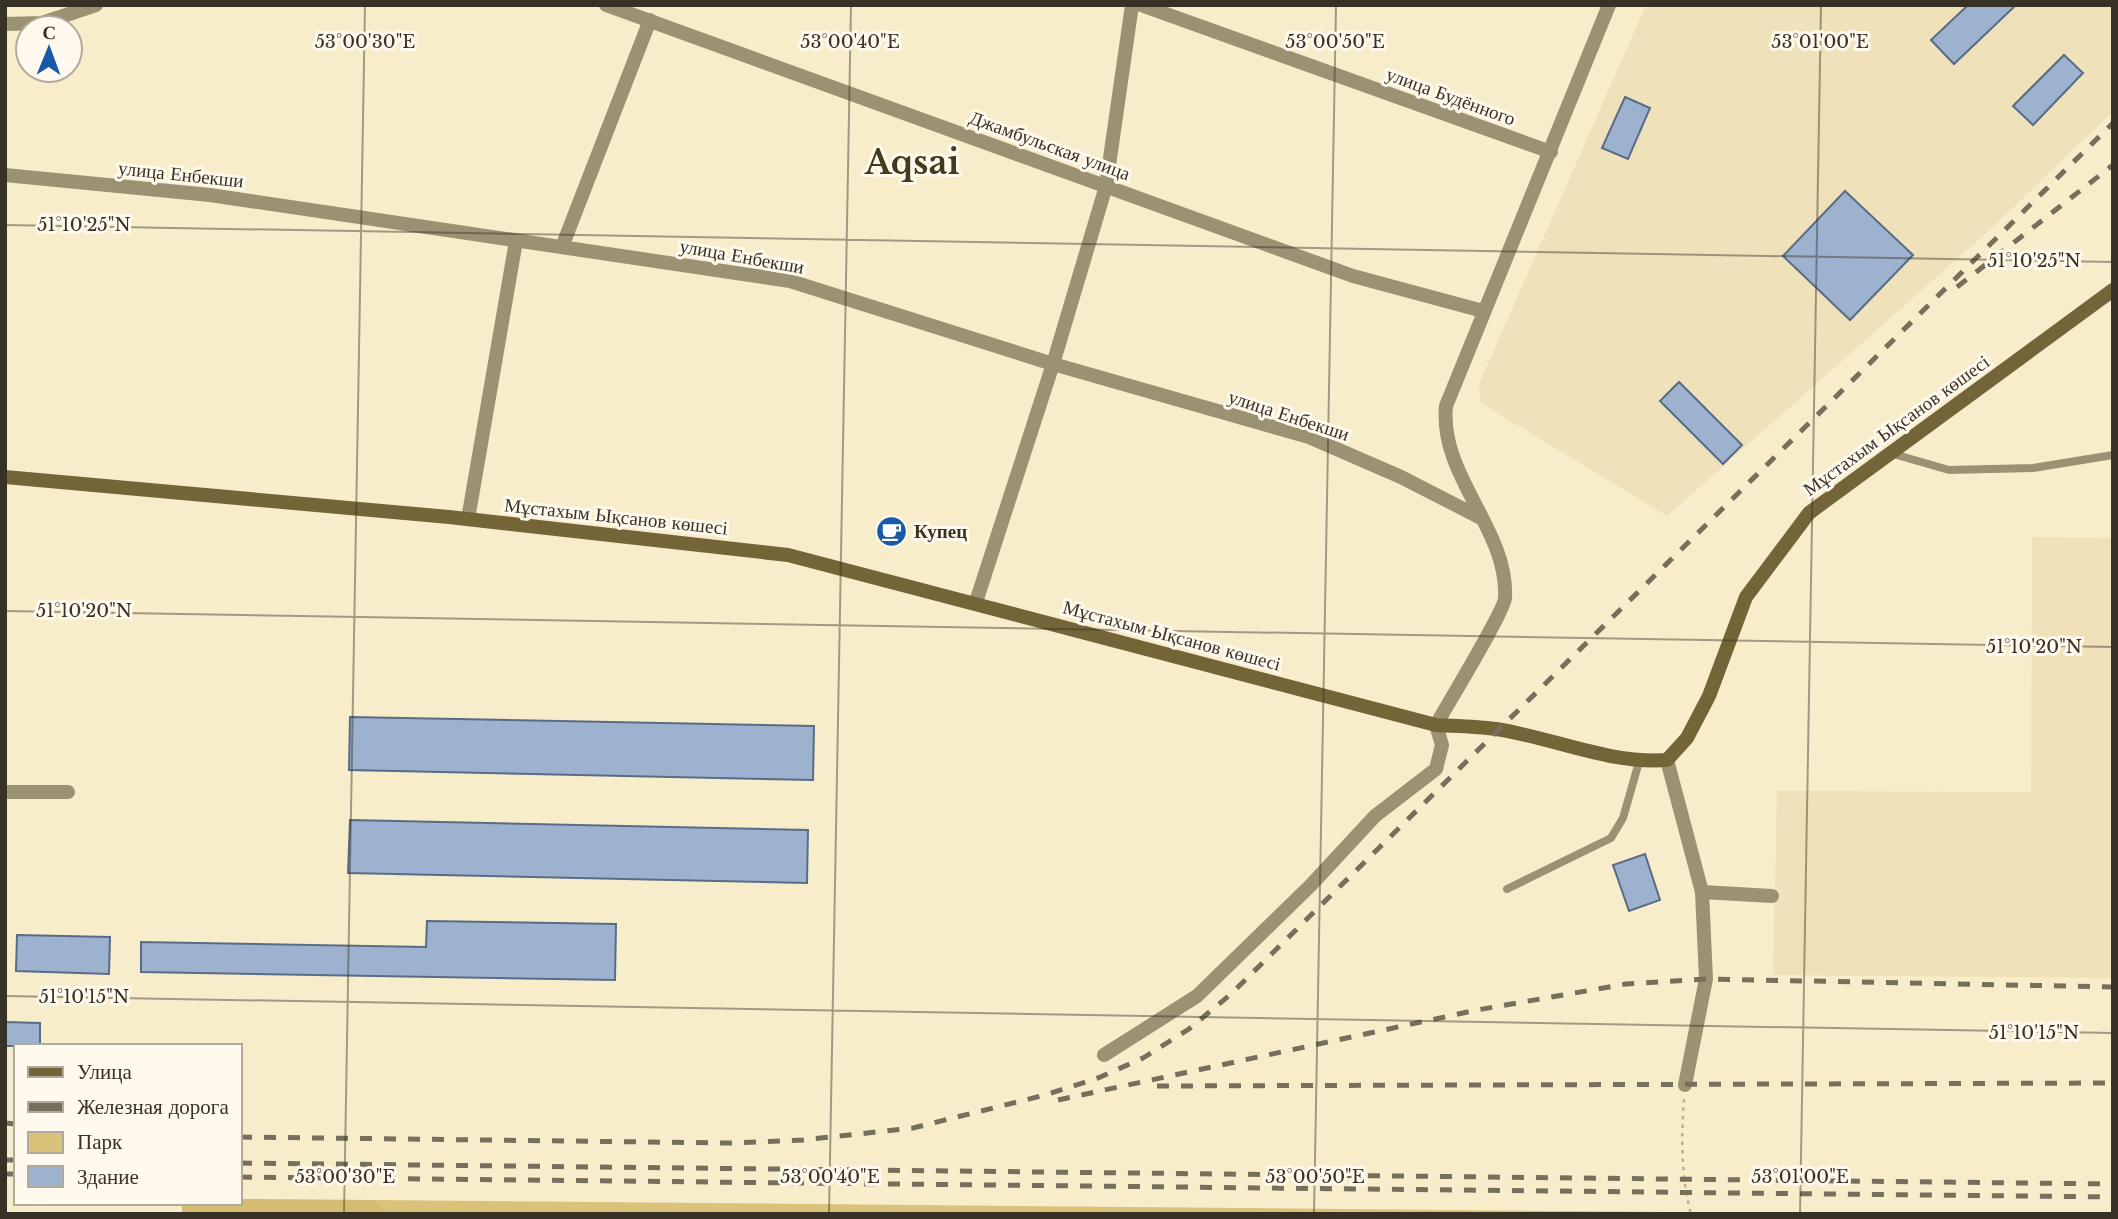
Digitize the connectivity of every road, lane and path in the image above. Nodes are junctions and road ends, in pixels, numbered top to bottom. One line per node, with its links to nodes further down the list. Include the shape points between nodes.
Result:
1 (96, 5): 7 (street, via 42,23)
2 (606, 5): 6 (street, Джамбульская улица)
3 (1132, 5): 10 (street)
4 (1141, 5): 8 (street, улица Будённого)
5 (1609, 5): 8 (street)
6 (650, 20): 10 (street, Джамбульская улица); 12 (street)
7 (5, 24)
8 (1551, 152): 14 (street)
9 (5, 175): 11 (street, улица Енбекши, via 210,195)
10 (1106, 186): 14 (street, Джамбульская улица, via 1353,276); 15 (street)
11 (516, 241): 12 (street, улица Енбекши); 20 (street)
12 (562, 247): 15 (street, улица Енбекши, via 790,281)
13 (2113, 290): 16 (main road, Мұстахым Ықсанов көшесі)
14 (1483, 311): 19 (street, via 1446,406 1444,428 1452,458)
15 (1053, 364): 19 (street, улица Енбекши, via 1309,437); 21 (street)
16 (1890, 453): 17 (lane, via 1949,470 2033,468); 23 (main road, Мұстахым Ықсанов көшесі, via 1809,513 1746,597 1709,696 1687,738)
17 (2113, 455)
18 (5, 477): 20 (main road, Мұстахым Ықсанов көшесі)
19 (1481, 518): 22 (street, via 1502,566 1506,601)
20 (468, 519): 21 (main road, Мұстахым Ықсанов көшесі, via 788,555)
21 (976, 602): 22 (main road, Мұстахым Ықсанов көшесі)
22 (1436, 725): 24 (main road, Мұстахым Ықсанов көшесі, via 1496,729); 30 (street, via 1442,744 1436,769 1375,816 1197,996)
23 (1667, 760): 24 (main road, Мұстахым Ықсанов көшесі); 28 (street)
24 (1639, 762): 27 (lane, via 1623,818 1611,838)
25 (5, 792): 26 (street)
26 (68, 792)
27 (1507, 889)
28 (1702, 892): 29 (street); 31 (street, via 1706,979)
29 (1772, 896)
30 (1104, 1055)
31 (1685, 1085): 32 (path, via 1681,1133)
32 (1690, 1214)

